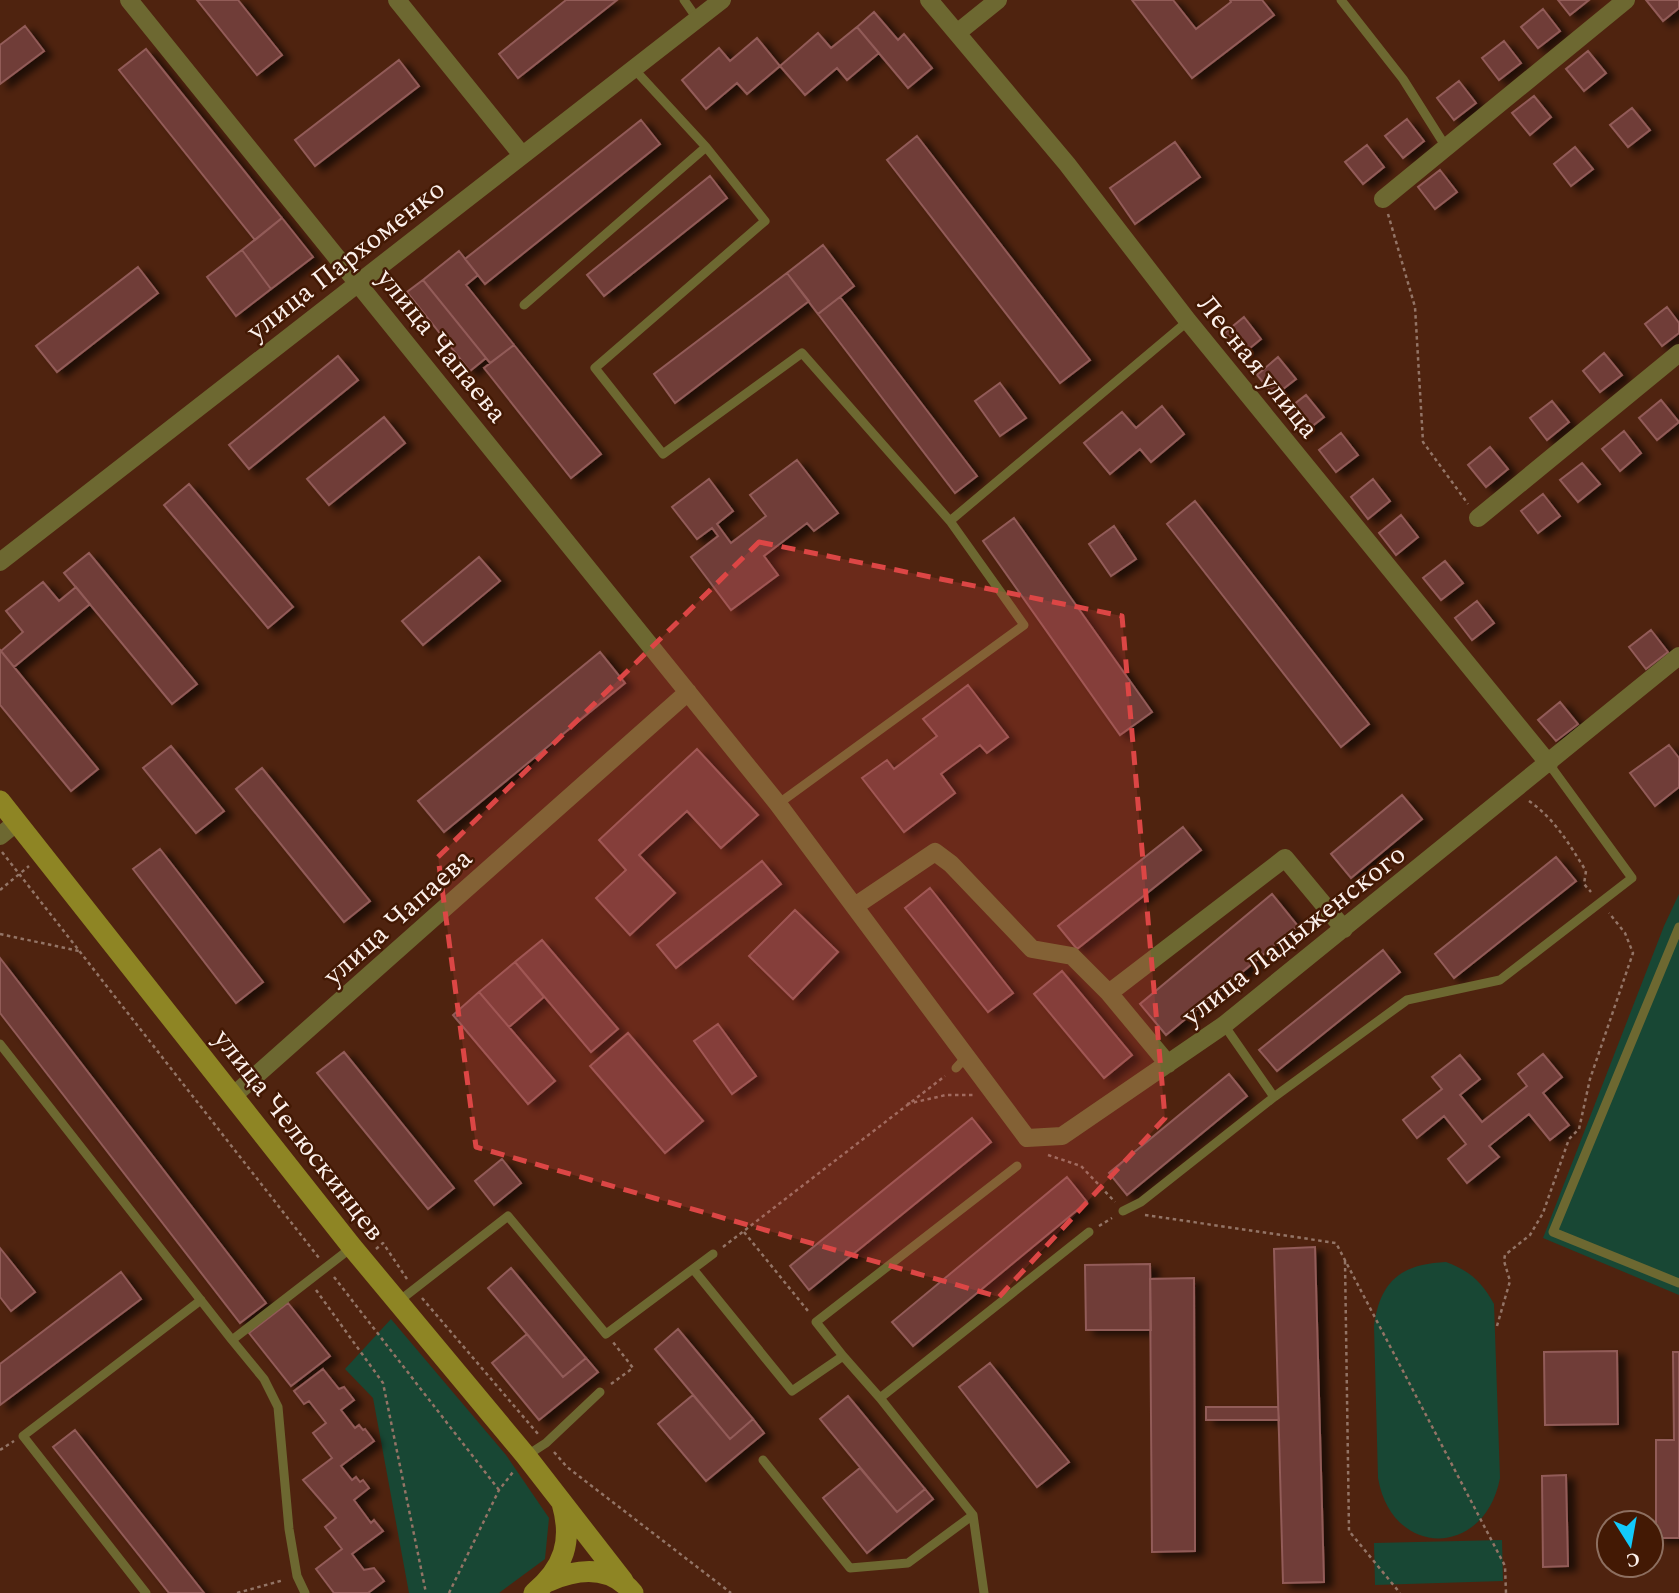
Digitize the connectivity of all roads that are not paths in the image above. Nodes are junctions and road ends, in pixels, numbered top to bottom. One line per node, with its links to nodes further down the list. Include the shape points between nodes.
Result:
1 (129, 0): 16 (street, улица Чапаева)
2 (397, 0): 14 (street)
3 (684, 0): 9 (lane)
4 (722, 0): 9 (street, улица Пархоменко)
5 (929, 0): 10 (street, Лесная улица)
6 (998, 0): 10 (street)
7 (1341, 0): 12 (lane, via 1403,79)
8 (1626, 0): 12 (street)
9 (698, 20): 11 (street, улица Пархоменко)
10 (957, 33): 18 (street, Лесная улица, via 1067,164)
11 (635, 70): 13 (lane); 14 (street, улица Пархоменко)
12 (1446, 147): 15 (street)
13 (706, 148): 17 (lane); 21 (lane, via 765,221 595,368 663,454 802,353)
14 (522, 155): 16 (street, улица Пархоменко)
15 (1383, 199)
16 (358, 282): 22 (street, улица Пархоменко); 24 (street, улица Чапаева)
17 (524, 305)
18 (1188, 321): 21 (lane); 25 (street, Лесная улица)
19 (1679, 353): 20 (street)
20 (1478, 518)
21 (950, 521): 27 (lane, via 1024,625)
22 (0, 562)
23 (1679, 656): 25 (street, улица Ладыженского)
24 (688, 692): 27 (street, улица Чапаева); 37 (street, улица Чапаева)
25 (1549, 764): 32 (street, улица Ладыженского); 38 (lane, via 1632,878 1500,980 1407,1000)
26 (0, 801): 28 (street, улица Челюскинцев)
27 (778, 804): 30 (street, улица Чапаева)
28 (17, 822): 29 (street); 37 (street, улица Челюскинцев)
29 (0, 835)
30 (855, 906): 33 (street, via 934,852 1032,949 1072,956); 39 (street, улица Чапаева, via 961,1062 1027,1138)
31 (1679, 927): 46 (lane, via 1553,1232)
32 (1344, 929): 33 (street, via 1285,858); 34 (street, улица Ладыженского)
33 (1109, 993): 36 (street)
34 (1224, 1025): 36 (street, улица Ладыженского); 38 (lane)
35 (0, 1044): 48 (lane)
36 (1168, 1064): 39 (street, улица Ладыженского)
37 (234, 1095): 43 (street, улица Челюскинцев)
38 (1274, 1097): 41 (lane, via 1141,1202)
39 (1062, 1136)
40 (1017, 1166): 50 (lane, via 816,1322)
41 (1123, 1211)
42 (1089, 1232): 52 (lane)
43 (357, 1254): 47 (street, улица Челюскинцев); 49 (lane, via 325,1266)
44 (713, 1254): 45 (lane)
45 (693, 1269): 47 (lane, via 606,1334 508,1216); 50 (lane, via 792,1391)
46 (1679, 1283)
47 (406, 1296): 53 (street, улица Челюскинцев)
48 (201, 1300): 49 (lane); 59 (lane, via 23,1436)
49 (232, 1340): 60 (lane, via 264,1380 281,1417 289,1529)
50 (843, 1356): 52 (lane)
51 (600, 1392): 53 (lane)
52 (880, 1398): 56 (lane)
53 (526, 1456): 55 (street, улица Челюскинцев)
54 (763, 1460): 56 (lane, via 850,1568 908,1563)
55 (560, 1499): 57 (street, via 568,1541 558,1569); 58 (street, улица Челюскинцев)
56 (973, 1516): 61 (lane)
57 (542, 1587): 58 (street, via 586,1570 602,1572)
58 (631, 1590)
59 (146, 1593)
60 (305, 1593)
61 (984, 1593)

